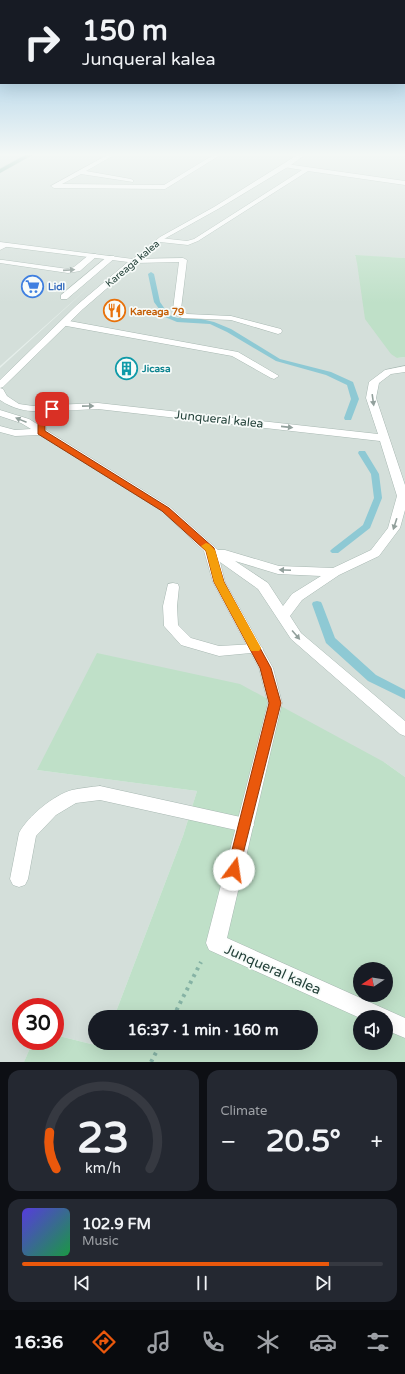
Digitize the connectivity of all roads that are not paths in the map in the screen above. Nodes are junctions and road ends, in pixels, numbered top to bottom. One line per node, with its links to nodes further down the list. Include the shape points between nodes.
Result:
1 (222, 204): 3 (street, Kareaga kalea)
2 (253, 204): 3 (street, via 196,240 188,243)
3 (160, 240): 8 (street, Kareaga kalea)
4 (2, 246): 5 (street)
5 (93, 256): 6 (street); 7 (street, one-way to 5, via 72,270)
6 (111, 258): 8 (street); 10 (street)
7 (1, 259): 9 (street)
8 (134, 261): 11 (street, Kareaga kalea); 12 (street, via 183,260 177,309 185,316 231,318)
9 (58, 265)
10 (64, 297)
11 (64, 323): 14 (street, via 235,354); 15 (street, Kareaga kalea)
12 (278, 331)
13 (405, 369): 21 (street, one-way to 21, via 388,372 374,382 371,398)
14 (274, 376)
15 (0, 385)
16 (0, 392): 17 (street, Junqueral kalea, via 3,398 16,406)
17 (52, 409): 20 (street, via 42,422); 21 (street, Junqueral kalea, one-way to 21, via 98,406)
18 (0, 413): 20 (street, one-way to 18, via 25,421)
19 (0, 429): 20 (street, via 15,433)
20 (41, 432): 22 (street, via 166,510)
21 (385, 438): 23 (street, one-way to 23, via 403,496 394,528 375,552)
22 (210, 550): 23 (street, one-way to 22, via 278,570); 25 (street, via 262,586); 26 (street, Junqueral kalea, via 219,582)
23 (335, 572): 25 (street, via 297,597)
24 (173, 587): 26 (street, via 170,606 171,626 186,642 219,651)
25 (283, 616): 27 (street, one-way to 27, via 296,636)
26 (256, 650): 28 (street, Junqueral kalea, via 266,668 275,703)
27 (405, 730)
28 (245, 825): 29 (street, via 100,793 73,797 50,810 28,833); 30 (street, Junqueral kalea, via 216,943)
29 (19, 879)
30 (364, 1010)
31 (393, 1023): 32 (street)
32 (405, 1028)

